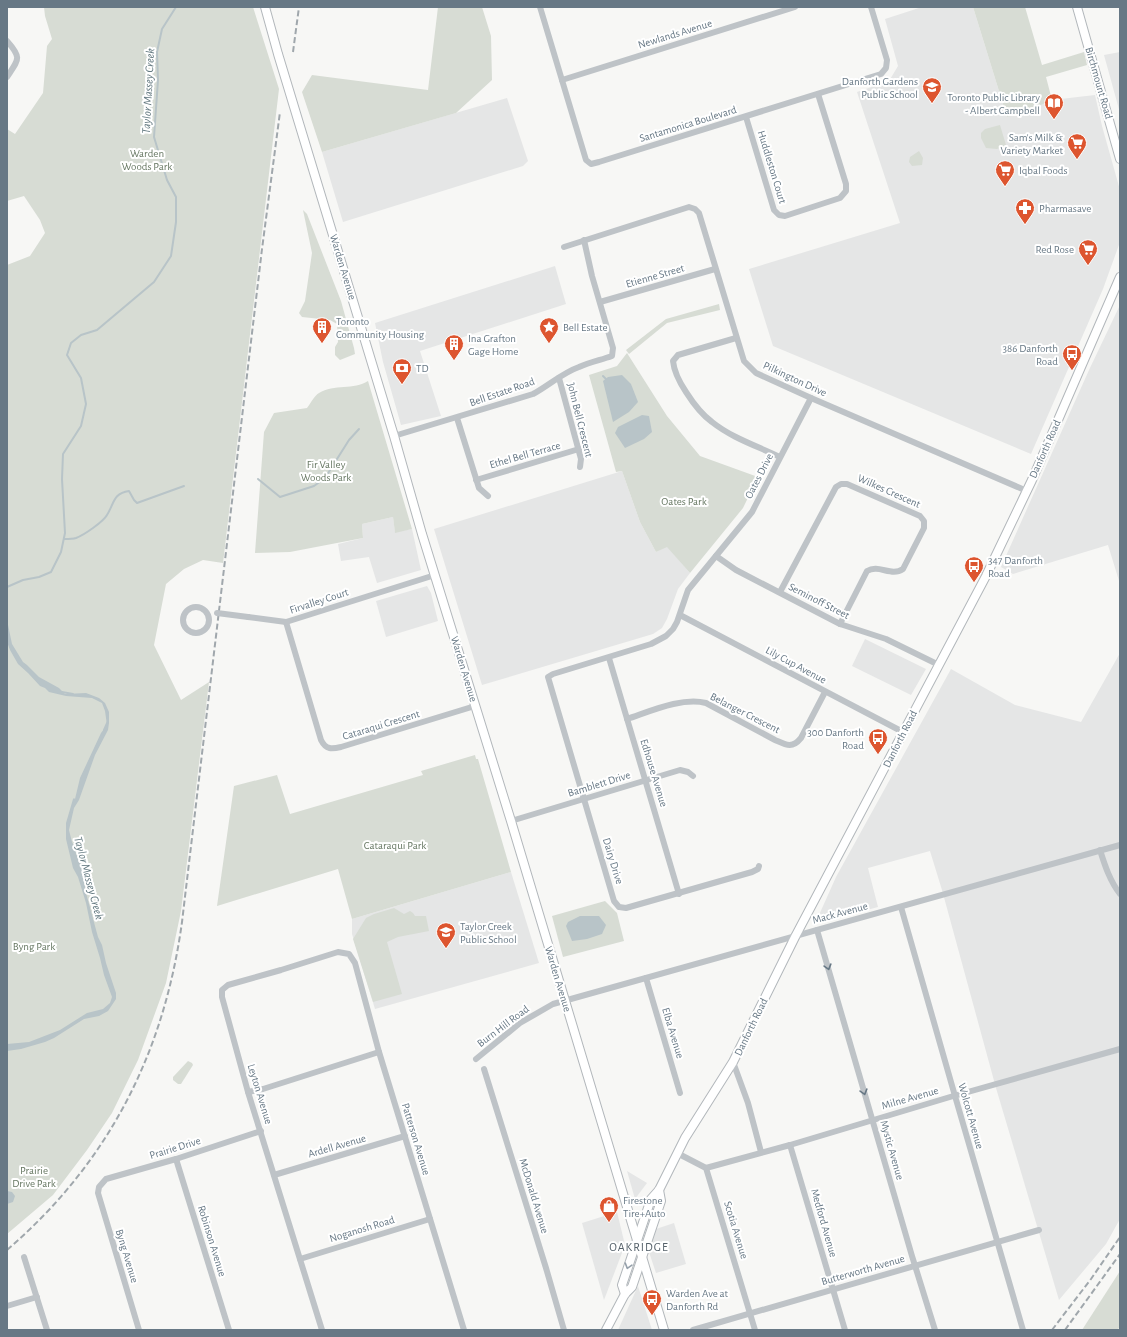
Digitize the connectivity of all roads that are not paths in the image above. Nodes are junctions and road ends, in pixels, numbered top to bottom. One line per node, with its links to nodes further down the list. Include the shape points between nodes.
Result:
1 (265, 7): 21 (main road, Warden Avenue)
2 (540, 7): 8 (street, Santamonica Boulevard)
3 (795, 7): 8 (street, Newlands Avenue)
4 (871, 7): 9 (street, Santamonica Boulevard, via 887,60 886,68 881,74)
5 (1077, 7): 11 (main road, Birchmount Road)
6 (7, 41): 7 (street, via 18,58)
7 (7, 77)
8 (562, 80): 10 (street, Santamonica Boulevard, via 586,160 591,164)
9 (818, 94): 10 (street, Santamonica Boulevard); 10 (street, Huddleston Court, via 846,191 840,198 785,216 774,210)
10 (746, 117)
11 (1120, 159)
12 (584, 240): 13 (street, Pilkington Drive); 14 (street, Pilkington Drive, via 689,207 699,213); 16 (street, Bell Estate Road)
13 (564, 247)
14 (715, 269): 16 (street, Etienne Street); 17 (street, Pilkington Drive)
15 (1120, 277): 26 (main road, Danforth Road)
16 (600, 302): 18 (street, Bell Estate Road, via 613,348 612,356 578,367)
17 (736, 338): 19 (street, Pilkington Drive, via 748,367); 23 (street, via 678,355 674,361 674,368 697,408 711,422 726,432)
18 (559, 378): 20 (street, Bell Estate Road, via 533,394); 22 (street, John Bell Crescent)
19 (811, 398): 23 (street, Oates Drive); 26 (street, Pilkington Drive)
20 (457, 418): 21 (street, Bell Estate Road); 25 (street)
21 (394, 436): 29 (main road, Warden Avenue)
22 (579, 449): 24 (street, John Bell Crescent); 25 (street, Ethel Bell Terrace)
23 (780, 457): 28 (street, Oates Drive, via 752,512)
24 (580, 467)
25 (476, 480): 27 (street, via 479,488)
26 (1027, 490): 36 (main road, Danforth Road, via 986,576)
27 (488, 496)
28 (716, 556): 30 (street, Seminoff Street, via 736,570); 32 (street, Oates Drive, via 688,590)
29 (435, 575): 33 (street, Firvalley Court); 38 (main road, Warden Avenue)
30 (780, 592): 34 (street, Seminoff Street); 34 (street, Wilkes Crescent, via 836,487 841,484 847,484 920,516 924,521 924,528 903,569 898,572 878,568 867,571)
31 (206, 612): 31 (street, Firvalley Court, via 198,607 191,608 185,613 186,626 193,632 201,632 208,624); 33 (street, Firvalley Court, bridge)
32 (680, 615): 35 (street, via 673,629 662,638); 37 (street, Lily Cup Avenue)
33 (286, 622): 38 (street, Cataraqui Crescent, via 321,740 328,748 341,747)
34 (840, 624): 36 (street, Seminoff Street, via 886,639)
35 (609, 658): 39 (street, Edhouse Avenue); 43 (street, Dairy Drive, via 548,677)
36 (939, 665): 40 (main road, Danforth Road)
37 (825, 692): 39 (street, Belanger Crescent, via 801,738 792,745 775,740 706,703 696,701 686,701); 40 (street, Lily Cup Avenue)
38 (475, 706): 44 (main road, Warden Avenue)
39 (628, 719): 42 (street, Edhouse Avenue)
40 (903, 732): 52 (main road, Danforth Road)
41 (693, 776): 42 (street, Bamblett Drive, via 680,770)
42 (646, 780): 43 (street, Bamblett Drive); 48 (street, Edhouse Avenue)
43 (584, 800): 44 (street, Bamblett Drive); 48 (street, Dairy Drive, via 614,901 619,907 626,908)
44 (511, 821): 55 (main road, Warden Avenue)
45 (1120, 845): 46 (street, Mack Avenue)
46 (1100, 850): 49 (street, via 1113,885); 50 (street, Mack Avenue)
47 (760, 866): 48 (street, Dairy Drive, via 752,872)
48 (680, 894)
49 (1120, 894)
50 (901, 907): 51 (street, Mack Avenue); 63 (street, Wolcott Avenue)
51 (817, 930): 52 (street, Mack Avenue); 64 (street, Mystic Avenue, one-way to 64)
52 (796, 935): 54 (street, Mack Avenue); 59 (main road, Danforth Road)
53 (348, 954): 57 (street, Patterson Avenue, via 355,963); 61 (street, Leyton Avenue, via 338,952 228,985 222,990)
54 (646, 978): 55 (street, Mack Avenue); 62 (street, Elba Avenue)
55 (565, 1001): 58 (street, Burn Hill Road, via 553,1004 520,1023); 77 (main road, Warden Avenue)
56 (1120, 1049): 63 (street, Milne Avenue)
57 (379, 1052): 61 (street); 66 (street, Patterson Avenue)
58 (476, 1059)
59 (733, 1062): 68 (street, via 748,1103); 69 (main road, Danforth Road)
60 (484, 1069): 94 (street, McDonald Avenue)
61 (248, 1092): 65 (street, Leyton Avenue)
62 (680, 1093)
63 (954, 1096): 64 (street, Milne Avenue); 78 (street, Wolcott Avenue)
64 (872, 1120): 67 (street, Milne Avenue); 82 (street, Mystic Avenue)
65 (260, 1131): 70 (street, Prairie Drive); 72 (street, Leyton Avenue)
66 (405, 1136): 72 (street, Ardell Avenue); 75 (street, Patterson Avenue)
67 (790, 1145): 68 (street, Milne Avenue); 83 (street, Medford Avenue)
68 (761, 1152): 71 (street, Milne Avenue)
69 (677, 1153): 71 (street); 74 (main road, Danforth Road)
70 (176, 1158): 73 (street, Prairie Drive, via 106,1178); 91 (street, Robinson Avenue)
71 (706, 1168): 87 (street, Scotia Avenue)
72 (274, 1175): 81 (street, Leyton Avenue)
73 (99, 1187): 90 (street, Byng Avenue, via 98,1193 105,1221)
74 (658, 1190): 77 (main road, Danforth Road, via 651,1199); 79 (main road, Danforth Road, via 661,1201)
75 (430, 1219): 81 (street, Noganosh Road); 93 (street, Patterson Avenue)
76 (1039, 1230): 78 (street, Butterworth Avenue)
77 (637, 1238): 79 (main road, Warden Avenue); 84 (main road, Danforth Road, one-way to 84, via 622,1285)
78 (997, 1242): 82 (street, Butterworth Avenue); 101 (street, Wolcott Avenue)
79 (642, 1256): 84 (main road, Danforth Road, via 632,1287); 96 (main road, Warden Avenue)
80 (24, 1257): 85 (street)
81 (300, 1259): 88 (street, Leyton Avenue)
82 (915, 1266): 83 (street, Butterworth Avenue); 100 (street, Mystic Avenue)
83 (832, 1289): 87 (street, Butterworth Avenue); 99 (street, Medford Avenue)
84 (625, 1294): 95 (main road, Danforth Road)
85 (37, 1297): 86 (street); 89 (street)
86 (7, 1306)
87 (750, 1313): 97 (street, Butterworth Avenue); 98 (street, Scotia Avenue)
88 (321, 1329): 92 (street)
89 (47, 1330)
90 (140, 1330)
91 (229, 1330)
92 (314, 1330)
93 (464, 1330)
94 (564, 1330)
95 (606, 1330)
96 (664, 1330)
97 (693, 1330)
98 (756, 1330)
99 (845, 1330)
100 (935, 1330)
101 (1024, 1330)

